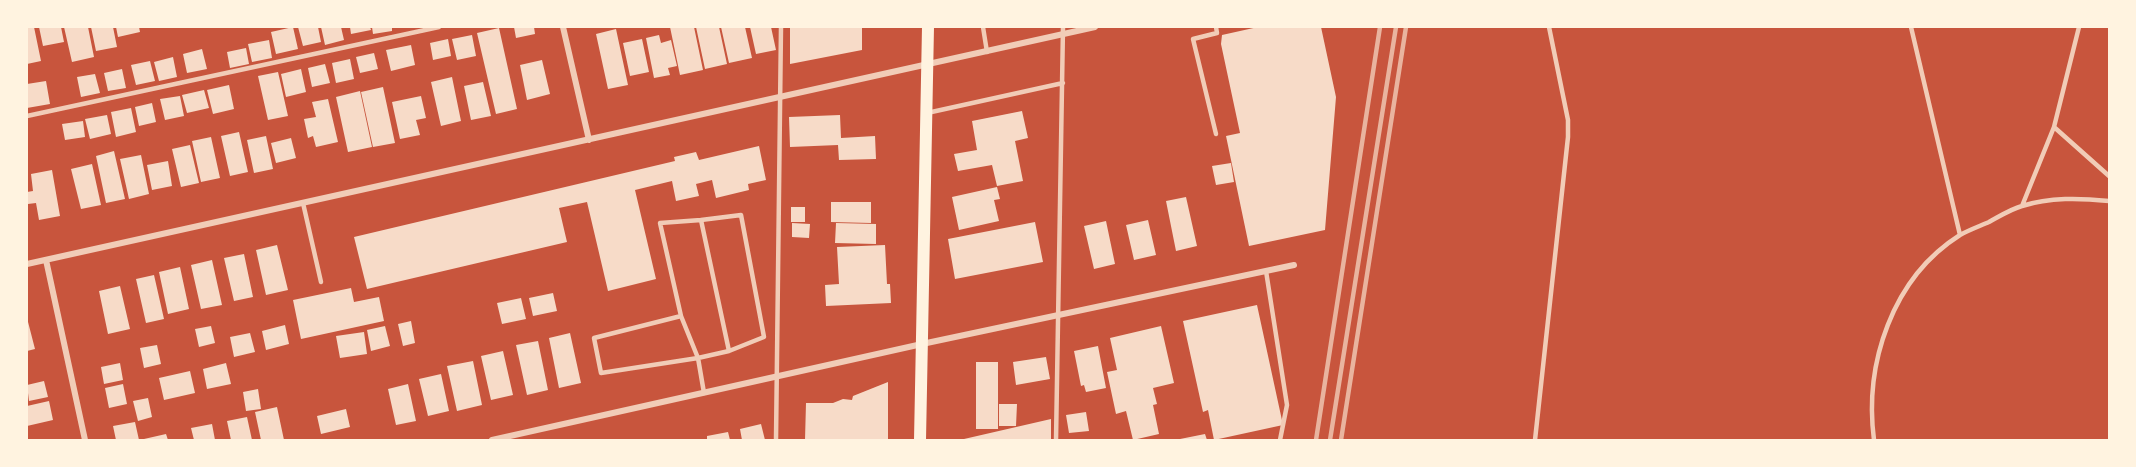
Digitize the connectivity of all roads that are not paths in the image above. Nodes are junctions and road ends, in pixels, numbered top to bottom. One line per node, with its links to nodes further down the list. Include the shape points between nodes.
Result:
1 (439, 27): 17 (lane)
2 (563, 27): 20 (street)
3 (781, 27): 15 (lane)
4 (928, 27): 13 (main road)
5 (982, 27): 12 (lane)
6 (1095, 27): 11 (street)
7 (1216, 27): 19 (lane, via 1217,33 1193,39)
8 (1549, 27): 45 (lane, via 1569,128)
9 (1911, 27): 26 (lane)
10 (2079, 27): 18 (lane)
11 (1063, 31): 12 (street); 14 (lane)
12 (987, 51): 13 (street)
13 (927, 65): 15 (street); 16 (main road)
14 (1063, 83): 16 (lane); 32 (lane)
15 (780, 98): 20 (street); 37 (lane)
16 (927, 113): 34 (main road)
17 (27, 116)
18 (2054, 126): 21 (lane); 24 (lane)
19 (1216, 134)
20 (589, 140): 23 (street)
21 (2109, 176)
22 (2109, 201): 24 (lane, via 2085,198)
23 (303, 203): 27 (street); 31 (lane)
24 (2022, 206): 26 (lane)
25 (701, 220): 33 (lane, via 660,223); 35 (lane); 35 (lane, via 741,215 764,337)
26 (1960, 235): 46 (lane, via 1920,271 1891,316 1874,367)
27 (45, 260): 28 (street); 39 (street)
28 (27, 264)
29 (1294, 266): 30 (street)
30 (1266, 271): 32 (street); 44 (lane, via 1287,405)
31 (321, 282)
32 (1058, 315): 34 (street); 43 (lane)
33 (681, 316): 36 (lane); 36 (lane, via 594,338 601,373)
34 (922, 344): 37 (street); 42 (main road)
35 (729, 351): 36 (lane)
36 (698, 358): 38 (lane)
37 (777, 376): 38 (street); 41 (lane)
38 (704, 393): 40 (street)
39 (85, 440)
40 (492, 440)
41 (776, 440)
42 (920, 440)
43 (1056, 440)
44 (1280, 440)
45 (1534, 440)
46 (1874, 440)

